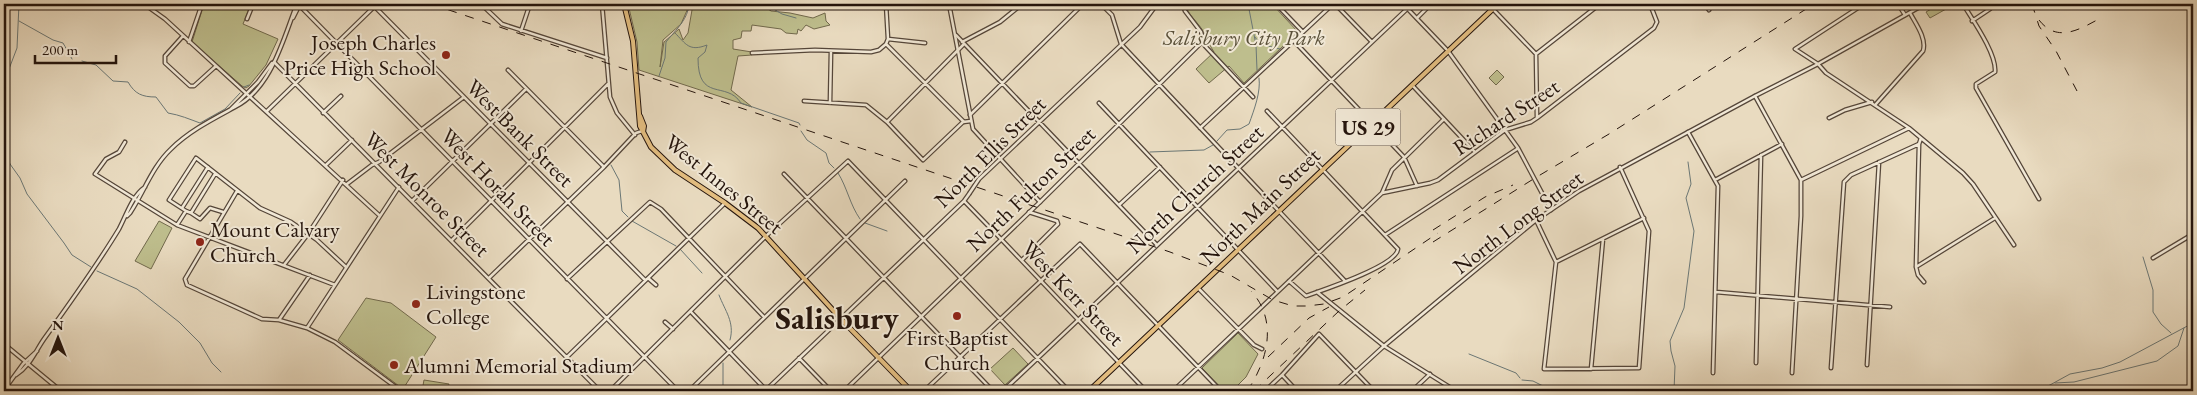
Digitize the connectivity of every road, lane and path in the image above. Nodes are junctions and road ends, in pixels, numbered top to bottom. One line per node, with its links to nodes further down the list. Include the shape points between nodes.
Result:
1 (144, 4): 42 (street)
2 (202, 4): 46 (street)
3 (253, 4): 37 (street)
4 (298, 4): 48 (street, West Horah Street); 59 (street)
5 (481, 4): 39 (street, via 502,24)
6 (530, 4): 39 (street)
7 (602, 4): 58 (street)
8 (624, 4): 102 (main road, West Innes Street, via 632,40)
9 (886, 4): 43 (street)
10 (950, 4): 41 (street)
11 (1022, 4): 50 (street, via 1000,22)
12 (1083, 4): 67 (street)
13 (1101, 4): 52 (street, via 1112,15)
14 (1157, 4): 52 (street, North Ellis Street, via 1140,27)
15 (1183, 4): 45 (street, via 1201,32)
16 (1276, 4): 40 (street)
17 (1334, 4): 40 (street); 47 (street)
18 (1404, 4): 31 (street)
19 (1431, 4): 36 (street)
20 (1488, 4): 32 (street)
21 (1498, 4): 32 (main road, North Main Street / US 29)
22 (1600, 4): 57 (street)
23 (1650, 4): 86 (street, Richard Street, via 1658,22 1654,28)
24 (1705, 4): 33 (street)
25 (1864, 4): 60 (street, via 1796,49)
26 (1898, 4): 35 (street)
27 (1925, 4): 34 (street, North Long Street)
28 (1963, 4): 38 (street)
29 (1987, 4): 38 (street, via 1990,10)
30 (376, 5): 48 (street); 75 (street, West Bank Street)
31 (1408, 8): 36 (street); 47 (street, North Church Street)
32 (1493, 9): 55 (main road, North Main Street / US 29); 57 (street)
33 (1709, 10)
34 (1910, 13): 35 (street, North Long Street); 81 (street, via 1925,45 1923,51)
35 (1905, 15): 60 (street, North Long Street)
36 (1417, 18): 55 (street)
37 (247, 19)
38 (1972, 20): 139 (street, via 1995,67 1995,72 1976,84 1976,88)
39 (521, 31): 58 (street)
40 (1302, 31): 44 (street)
41 (956, 35): 50 (street); 54 (street)
42 (183, 36): 46 (street); 61 (street, via 164,60 190,86)
43 (888, 39): 49 (street); 51 (street)
44 (1293, 40): 63 (street); 70 (street)
45 (1203, 41): 68 (street, North Fulton Street); 70 (street)
46 (189, 42): 61 (street)
47 (1372, 42): 63 (street, North Church Street)
48 (336, 43): 64 (street); 101 (street, West Horah Street)
49 (925, 43)
50 (963, 43): 54 (street); 67 (street)
51 (886, 44): 53 (street, via 871,52); 66 (street)
52 (1121, 44): 68 (street); 92 (street, North Ellis Street)
53 (831, 50): 56 (street); 79 (street)
54 (958, 50): 66 (street); 85 (street)
55 (1448, 51): 69 (main road, North Main Street / US 29); 100 (street)
56 (752, 54)
57 (1536, 54): 86 (street)
58 (607, 58): 65 (street)
59 (274, 62): 64 (street, West Monroe Street); 72 (street)
60 (1818, 64): 74 (street, North Long Street); 78 (street, via 1826,73)
61 (216, 66): 72 (street)
62 (508, 70): 71 (street)
63 (1331, 80): 93 (street); 98 (street, North Church Street)
64 (295, 84): 82 (street); 84 (street, West Monroe Street)
65 (608, 84): 96 (street); 104 (street, via 616,113)
66 (925, 84): 90 (street); 91 (street)
67 (1003, 84): 85 (street); 92 (street)
68 (1159, 85): 95 (street, North Fulton Street); 97 (street)
69 (1412, 85): 88 (street); 93 (main road, North Main Street / US 29)
70 (1244, 86): 76 (street); 97 (street)
71 (526, 89): 94 (street); 96 (street)
72 (248, 95): 82 (street); 140 (street, via 176,144 159,162)
73 (341, 96): 84 (street)
74 (1755, 96): 103 (street, North Long Street); 108 (street)
75 (464, 97): 94 (street, West Bank Street); 101 (street)
76 (1253, 97)
77 (804, 101): 79 (street)
78 (1872, 102): 81 (street); 87 (street)
79 (830, 103): 90 (street, via 866,105)
80 (1099, 103): 95 (street)
81 (1876, 104): 99 (street)
82 (267, 111): 120 (street)
83 (1267, 111): 98 (street)
84 (323, 113): 106 (street, West Monroe Street)
85 (970, 115): 89 (street)
86 (1537, 118): 100 (street, Richard Street)
87 (1829, 118)
88 (1444, 119): 111 (street); 113 (street)
89 (971, 121): 91 (street); 114 (street, via 976,134)
90 (887, 122): 91 (street, via 924,160)
91 (964, 122)
92 (1040, 123): 114 (street, North Ellis Street); 119 (street)
93 (1372, 123): 113 (street); 126 (main road, North Main Street / US 29)
94 (490, 124): 115 (street); 118 (street, West Bank Street)
95 (1119, 124): 119 (street, North Fulton Street); 123 (street)
96 (564, 128): 118 (street); 122 (street)
97 (1200, 128): 125 (street)
98 (1282, 128): 125 (street, North Church Street); 126 (street)
99 (1909, 128): 105 (street); 131 (street)
100 (1505, 130): 110 (street); 111 (street, Richard Street)
101 (421, 131): 115 (street, West Horah Street); 117 (street)
102 (643, 132): 104 (street); 147 (main road, West Innes Street, via 663,160)
103 (1688, 132): 124 (street, North Long Street); 130 (street)
104 (635, 135): 122 (street)
105 (1921, 138): 109 (street); 160 (street, via 1973,184)
106 (352, 140): 117 (street, West Monroe Street); 120 (street)
107 (125, 142): 140 (street, via 95,174)
108 (1783, 144): 112 (street); 131 (street)
109 (1919, 144): 116 (street); 185 (street)
110 (1518, 148): 151 (street); 165 (street)
111 (1474, 151): 134 (street, Richard Street, via 1445,176)
112 (1761, 154): 130 (street); 205 (street)
113 (1404, 157): 134 (street); 137 (street, via 1388,175)
114 (1001, 159): 144 (street, North Ellis Street, bridge, via 979,179); 146 (street)
115 (452, 161): 142 (street); 143 (street, West Horah Street)
116 (1879, 162): 207 (street, via 1851,175 1844,182); 208 (street)
117 (375, 164): 133 (street); 135 (street, West Monroe Street)
118 (529, 164): 143 (street); 145 (street, West Bank Street)
119 (1079, 164): 146 (street, North Fulton Street); 148 (street)
120 (326, 165): 129 (street)
121 (208, 167): 127 (street); 150 (street); 150 (street, via 196,158 169,200)
122 (604, 167): 145 (street)
123 (1160, 167): 148 (street); 149 (street)
124 (1620, 167): 151 (street, North Long Street); 159 (street)
125 (1238, 168): 149 (street, North Church Street); 153 (street)
126 (1322, 170): 153 (main road, North Main Street / US 29); 154 (street)
127 (215, 174): 136 (street); 156 (street)
128 (784, 174): 138 (street)
129 (343, 180): 133 (street); 163 (street)
130 (1716, 180): 204 (street, via 1719,197)
131 (1801, 180): 206 (street)
132 (905, 182): 141 (street)
133 (347, 184): 158 (street)
134 (1417, 186): 137 (street, Richard Street)
135 (399, 187): 142 (street, West Monroe Street); 158 (street)
136 (237, 191): 157 (street); 163 (street, via 260,208)
137 (1382, 193): 154 (street)
138 (808, 198): 141 (street, via 848,161); 166 (street); 169 (street)
139 (2039, 199)
140 (136, 200): 162 (street); 233 (street, via 86,282)
141 (886, 200): 169 (street); 174 (street)
142 (412, 201): 172 (street, West Monroe Street)
143 (490, 201): 172 (street); 173 (street, West Horah Street)
144 (964, 201): 170 (street, West Kerr Street); 174 (street, North Ellis Street)
145 (567, 202): 173 (street); 175 (street, West Bank Street)
146 (1040, 202): 155 (street, North Fulton Street)
147 (725, 203): 166 (main road, West Innes Street); 168 (street)
148 (1119, 206): 177 (street)
149 (1198, 207): 177 (street, North Church Street); 178 (street)
150 (182, 208): 152 (street)
151 (1552, 210): 161 (street, North Long Street)
152 (186, 211): 156 (street); 162 (street)
153 (1279, 211): 178 (main road, North Main Street / US 29); 179 (street)
154 (1362, 211): 165 (street); 179 (street)
155 (1030, 212): 170 (street, North Fulton Street); 181 (street, via 1058,224)
156 (191, 213): 157 (street, via 200,219 210,208)
157 (224, 213): 167 (street)
158 (380, 216): 184 (street)
159 (1644, 218): 171 (street); 239 (street, via 1649,231 1638,368)
160 (1995, 218): 176 (street); 185 (street)
161 (1536, 220): 182 (street); 224 (street, North Long Street)
162 (177, 226): 167 (street)
163 (308, 234): 183 (street); 184 (street)
164 (2193, 234): 180 (street)
165 (1385, 235): 196 (street, via 1398,252 1385,263)
166 (766, 236): 187 (street); 189 (main road, West Innes Street)
167 (208, 237): 183 (street); 216 (street, via 185,279 187,285 262,319)
168 (688, 238): 175 (street, via 661,209 648,202); 187 (street); 193 (street)
169 (846, 238): 189 (street); 190 (street)
170 (1000, 239): 181 (street, West Kerr Street); 191 (street, North Fulton Street)
171 (1603, 239): 182 (street); 239 (street)
172 (452, 240): 188 (street, West Monroe Street)
173 (529, 240): 188 (street); 192 (street, West Horah Street)
174 (924, 240): 190 (street, North Ellis Street); 191 (street)
175 (607, 242): 192 (street); 193 (street, West Bank Street)
176 (2014, 245)
177 (1157, 246): 198 (street, North Church Street)
178 (1238, 250): 201 (main road, North Main Street / US 29); 202 (street)
179 (1318, 253): 195 (street); 196 (street)
180 (2153, 258)
181 (1022, 260): 194 (street, West Kerr Street)
182 (1556, 262): 239 (street, via 1544,369)
183 (284, 265): 186 (street)
184 (346, 267): 199 (street)
185 (1916, 267): 197 (street)
186 (310, 275): 199 (street); 216 (street)
187 (725, 277): 210 (street); 211 (street)
188 (489, 278): 227 (street, West Monroe Street)
189 (805, 278): 211 (street); 214 (main road, West Innes Street)
190 (884, 278): 212 (street); 214 (street, North Ellis Street)
191 (960, 278): 212 (street, North Fulton Street); 215 (street)
192 (567, 279): 213 (street, West Horah Street)
193 (646, 279): 200 (street, West Bank Street); 213 (street)
194 (1041, 280): 198 (street, via 1080,244); 215 (street); 217 (street, West Kerr Street)
195 (1289, 281): 202 (street); 203 (street, via 1304,296)
196 (1345, 281): 203 (street)
197 (1924, 282)
198 (1118, 283): 217 (street, North Church Street); 219 (street)
199 (335, 285): 220 (street)
200 (656, 286)
201 (1198, 288): 219 (main road, North Main Street / US 29); 221 (street)
202 (1278, 291): 221 (street)
203 (1317, 292): 224 (street)
204 (1716, 292): 205 (street); 241 (street)
205 (1759, 296): 206 (street); 235 (street)
206 (1795, 300): 207 (street); 242 (street)
207 (1835, 302): 208 (street); 238 (street)
208 (1870, 305): 209 (street); 236 (street)
209 (1890, 307)
210 (691, 312): 222 (street); 226 (street)
211 (764, 317): 226 (street)
212 (921, 317): 229 (street, North Fulton Street); 230 (street)
213 (606, 318): 227 (street); 228 (street, West Horah Street)
214 (841, 319): 229 (main road, West Innes Street); 231 (street, North Ellis Street)
215 (999, 319): 230 (street); 232 (street)
216 (279, 320): 220 (street)
217 (1079, 320): 232 (street, North Church Street); 234 (street, West Kerr Street)
218 (665, 322): 222 (street)
219 (1159, 325): 234 (main road, North Main Street / US 29); 237 (street)
220 (307, 328): 248 (street, via 335,342)
221 (1238, 329): 225 (street); 237 (street)
222 (673, 330): 228 (street)
223 (4, 344): 233 (street)
224 (1384, 346): 240 (street, North Long Street); 243 (street)
225 (1262, 349)
226 (729, 352): 246 (street); 252 (street)
227 (566, 357): 249 (street, West Monroe Street)
228 (644, 357): 250 (street); 251 (street, West Horah Street)
229 (880, 357): 254 (street, North Fulton Street); 255 (main road, West Innes Street)
230 (960, 357): 256 (street); 257 (street)
231 (799, 358): 246 (street, North Ellis Street); 253 (street)
232 (1038, 359): 258 (street, North Church Street); 259 (street)
233 (27, 363): 245 (street); 247 (street)
234 (1119, 363): 260 (main road, North Main Street / US 29); 261 (street, West Kerr Street)
235 (1756, 363)
236 (1867, 365)
237 (1198, 367): 262 (street); 263 (street)
238 (1831, 368)
239 (1592, 369)
240 (1355, 372): 244 (street, via 1319,334); 266 (street, North Long Street); 267 (street)
241 (1712, 373)
242 (1792, 373)
243 (1430, 374): 268 (street); 269 (street)
244 (1282, 375): 264 (street); 265 (street)
245 (4, 390)
246 (766, 390)
247 (61, 391)
248 (401, 391)
249 (600, 391)
250 (610, 391)
251 (678, 391)
252 (690, 391)
253 (831, 391)
254 (844, 391)
255 (911, 391)
256 (924, 391)
257 (993, 391)
258 (1003, 391)
259 (1069, 391)
260 (1089, 391)
261 (1146, 391)
262 (1174, 391)
263 (1221, 391)
264 (1265, 391)
265 (1297, 391)
266 (1335, 391)
267 (1374, 391)
268 (1412, 391)
269 (1456, 391)

